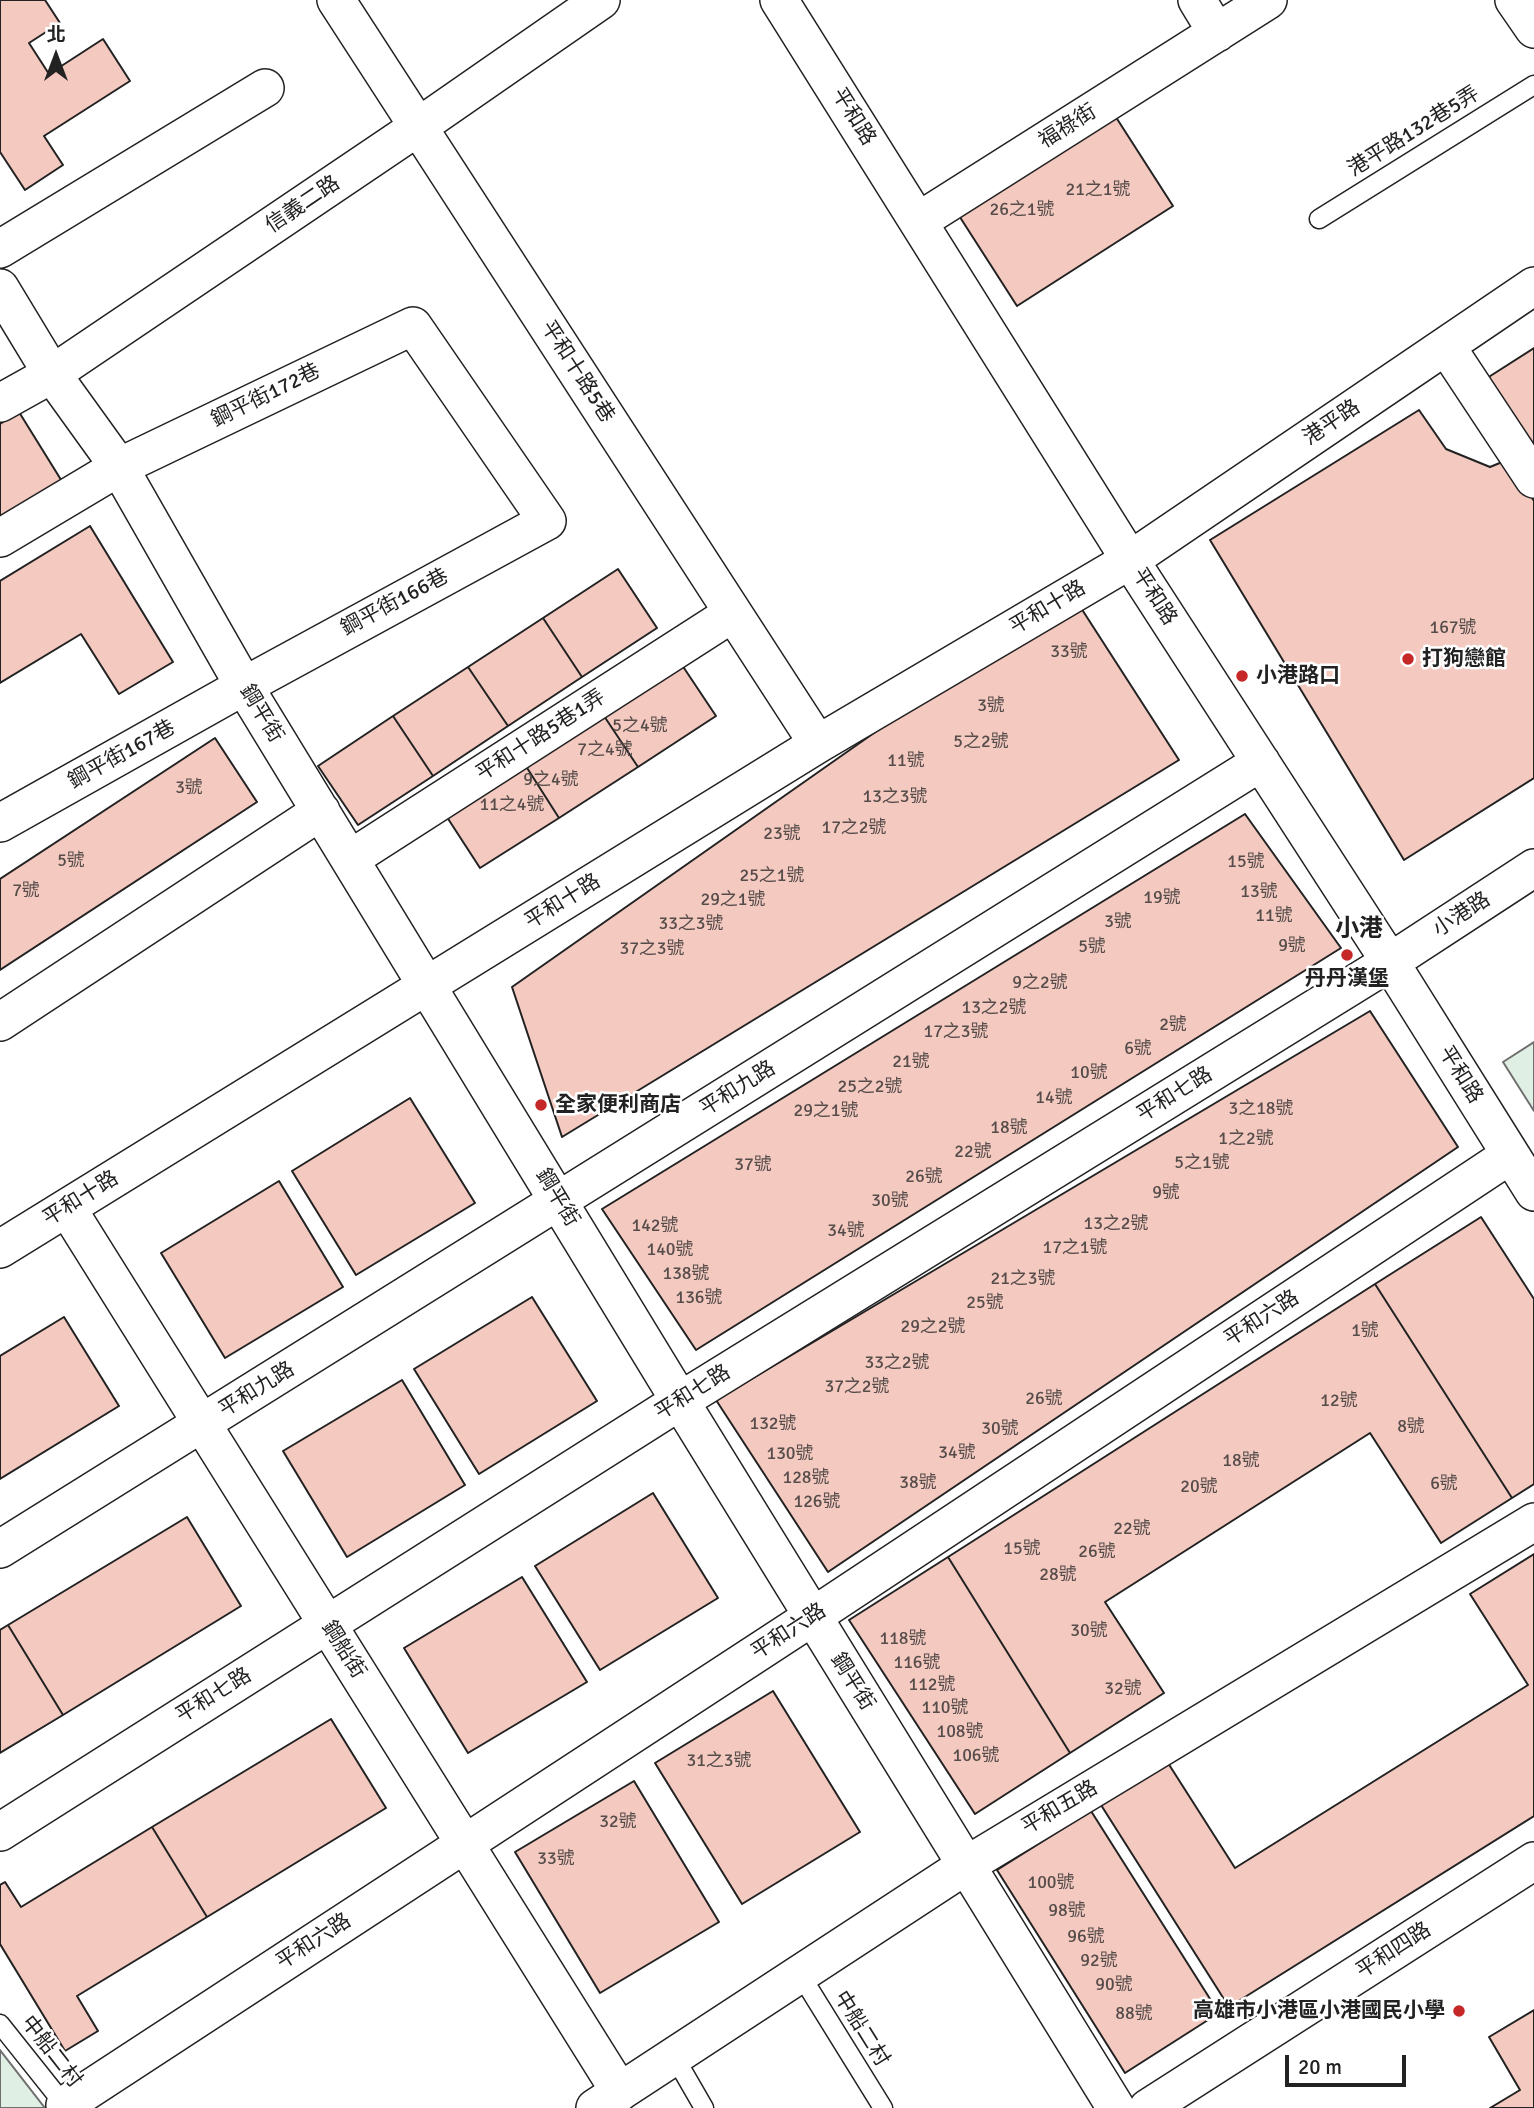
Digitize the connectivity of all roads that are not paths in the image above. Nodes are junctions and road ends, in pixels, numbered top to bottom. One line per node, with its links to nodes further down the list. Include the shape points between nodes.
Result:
1 (336, 0): 11 (street, 平和十路5巷)
2 (601, 0): 11 (street, 信義二路)
3 (779, 0): 13 (street, 平和路)
4 (1197, 0): 8 (street)
5 (1268, 0): 8 (street, 福祿街)
6 (1514, 0): 7 (street)
7 (1534, 29)
8 (1217, 33): 13 (street, 福祿街)
9 (1534, 85): 12 (lane, 港平路132巷5弄)
10 (265, 88): 14 (street)
11 (418, 127): 18 (street, 信義二路); 25 (street, 平和十路5巷)
12 (1319, 219)
13 (919, 221): 24 (street, 平和路)
14 (0, 249)
15 (1534, 286): 17 (street, 港平路)
16 (0, 288): 18 (street, 鋼平街)
17 (1446, 346): 21 (street); 24 (street, 港平路)
18 (52, 374): 19 (street, 信義二路); 20 (street, 鋼平街)
19 (0, 402)
20 (119, 467): 22 (street, 鋼平街172巷, via 413,326); 23 (street, 鋼平街172巷); 26 (street, 鋼平街)
21 (1534, 479)
22 (547, 521): 26 (street, 鋼平街166巷)
23 (0, 538)
24 (1130, 560): 27 (street, 平和十路); 28 (street, 平和路)
25 (733, 613): 27 (street, 平和十路5巷); 31 (street, 平和十路5巷1弄)
26 (244, 686): 29 (street, 鋼平街); 30 (street, 鋼平街167巷)
27 (818, 744): 34 (street, 平和十路)
28 (1261, 762): 33 (street, 平和路); 38 (street, 平和九路)
29 (321, 811): 31 (street, 鋼平街); 35 (street)
30 (0, 823)
31 (350, 859): 34 (street, 鋼平街)
32 (1534, 868): 33 (street, 小港路)
33 (1390, 962): 36 (street, 平和路); 41 (street, 平和七路)
34 (427, 986): 38 (street, 鋼平街); 39 (street, 平和十路)
35 (0, 1022)
36 (1510, 1155): 37 (street, 平和路); 45 (street, 平和六路)
37 (1534, 1192)
38 (558, 1201): 41 (street, 鋼平街); 42 (street, 平和九路)
39 (67, 1208): 40 (street, 平和十路); 42 (street, 鋼船街)
40 (0, 1249)
41 (680, 1401): 45 (street, 鋼平街); 46 (street, 平和七路)
42 (202, 1424): 44 (street, 平和九路); 46 (street, 鋼船街)
43 (1534, 1522): 50 (street, 平和五路)
44 (0, 1549)
45 (812, 1617): 48 (street, 平和六路); 50 (street, 鋼平街)
46 (327, 1625): 47 (street, 平和七路); 48 (street, 鋼船街)
47 (0, 1832)
48 (464, 1844): 54 (street, 鋼船街); 55 (street, 平和六路)
49 (1534, 1861): 59 (street, 平和四路)
50 (965, 1866): 51 (street, 平和五路); 58 (street, 鋼平街)
51 (800, 1974): 53 (street, 平和五路); 57 (lane, 中船二村)
52 (0, 2024): 55 (lane, 中船二村)
53 (674, 2056): 54 (street, 平和五路); 56 (lane)
54 (607, 2100)
55 (66, 2107)
56 (704, 2108)
57 (883, 2108)
58 (1116, 2108)
59 (1148, 2108)

